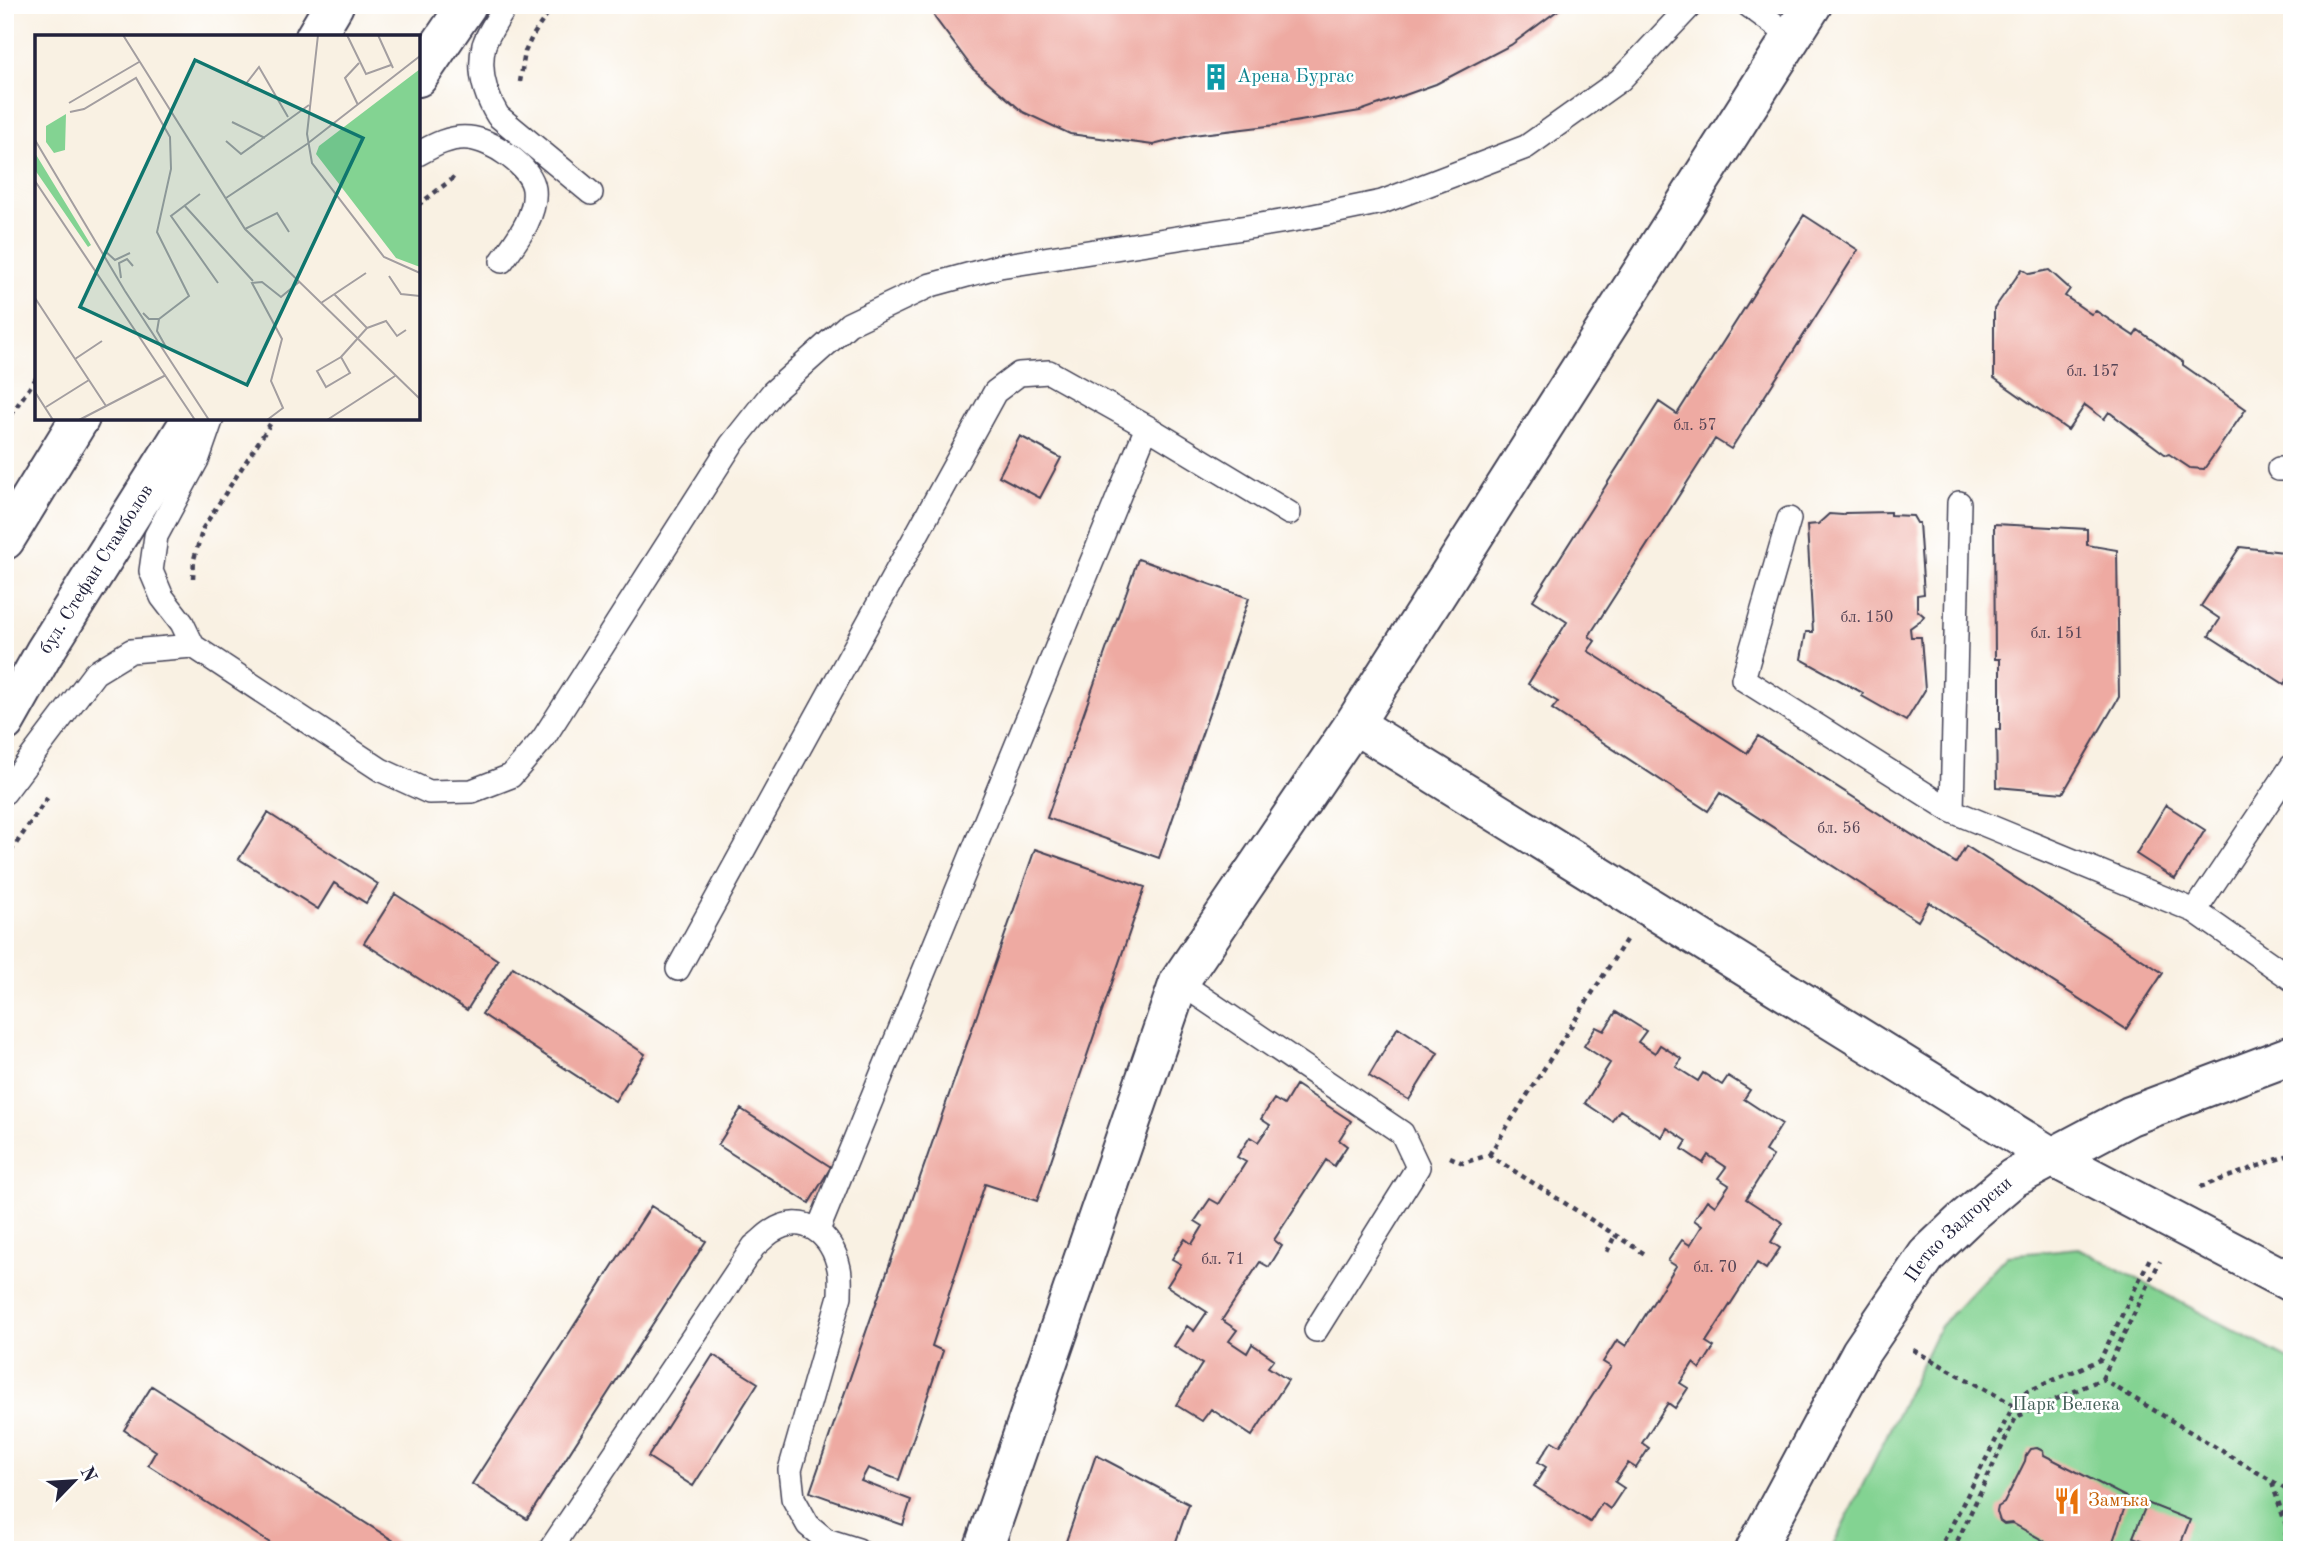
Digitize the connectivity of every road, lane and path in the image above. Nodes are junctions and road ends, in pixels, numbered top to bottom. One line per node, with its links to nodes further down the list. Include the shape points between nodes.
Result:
1 (334, 5): 7 (street)
2 (467, 5): 9 (street)
3 (506, 5): 11 (lane, via 485,44 482,62 489,101 498,116)
4 (1691, 5): 25 (lane, via 1620,80 1526,147 1418,188 1381,202 1299,219 1000,266 931,285 849,324 773,392 731,446 543,739 511,776 472,791 429,792 381,770)
5 (1748, 5): 8 (lane)
6 (1812, 5): 8 (street)
7 (316, 35)
8 (1792, 37): 27 (street)
9 (420, 74)
10 (420, 153): 12 (lane, via 447,140 471,138 513,158 530,177 534,190 527,220)
11 (591, 193)
12 (502, 261)
13 (35, 380): 18 (path)
14 (79, 420): 23 (street)
15 (191, 420): 26 (street, бул. Стефан Стамболов)
16 (211, 420): 24 (lane, via 198,458 156,536 152,571 162,597)
17 (273, 420): 24 (path, via 203,528 194,559 190,605)
18 (5, 423)
19 (1147, 427): 21 (lane); 33 (lane, via 1049,372 1019,374 995,392); 42 (lane)
20 (1958, 503): 30 (lane)
21 (1289, 513)
22 (1789, 519): 30 (lane, via 1743,679)
23 (5, 540)
24 (182, 623): 25 (lane)
25 (193, 646): 29 (lane, via 131,651 95,673)
26 (5, 722)
27 (1354, 724): 31 (street); 35 (street)
28 (2292, 766): 32 (lane)
29 (5, 792)
30 (1952, 811): 32 (lane)
31 (1647, 908): 39 (path); 40 (street)
32 (2195, 911): 34 (lane)
33 (678, 969)
34 (2292, 979)
35 (1180, 982): 37 (lane); 56 (street)
36 (2292, 1055): 40 (street, Петко Задгорски, via 2130,1116)
37 (1402, 1133): 39 (path, via 1463,1163); 47 (lane, via 1418,1167)
38 (2292, 1154): 41 (path, via 2182,1194)
39 (1489, 1155): 43 (path)
40 (2052, 1157): 41 (street); 48 (street, Петко Задгорски, via 2013,1178 1927,1255)
41 (2174, 1221): 46 (street); 49 (path); 50 (path, via 2100,1360 2019,1395)
42 (818, 1230): 54 (lane, via 798,1223 773,1230 754,1246); 55 (lane, via 831,1245 840,1269 840,1296 790,1470 793,1498 808,1525 826,1540)
43 (1615, 1235): 44 (path); 45 (path)
44 (1607, 1252)
45 (1645, 1254)
46 (2292, 1283)
47 (1316, 1330)
48 (1861, 1352): 50 (path, via 1899,1371 1912,1349); 57 (street, Петко Задгорски)
49 (2102, 1380): 51 (path); 52 (path)
50 (2013, 1405): 51 (path); 58 (path)
51 (2027, 1412): 59 (path, via 2016,1417)
52 (2272, 1482): 53 (path); 60 (path, via 2287,1528)
53 (2292, 1493)
54 (550, 1550)
55 (858, 1550)
56 (983, 1550)
57 (1755, 1550)
58 (1939, 1550)
59 (1953, 1550)
60 (2283, 1550)

